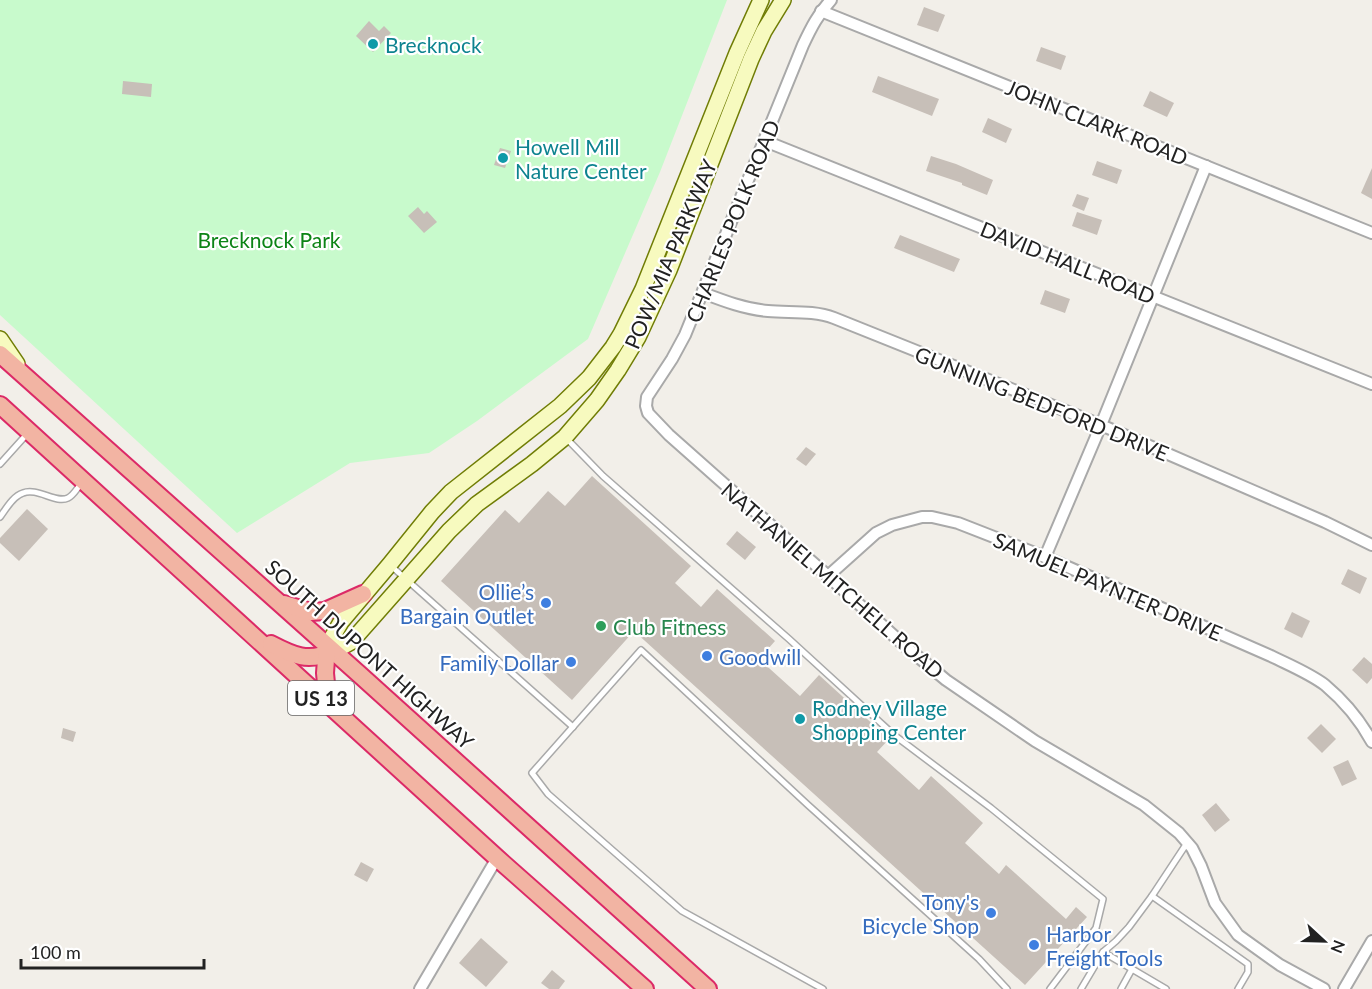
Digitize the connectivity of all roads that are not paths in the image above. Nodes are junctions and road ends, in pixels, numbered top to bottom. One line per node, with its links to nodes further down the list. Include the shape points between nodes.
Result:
1 (760, 0): 15 (main road, POW/MIA PARKWAY, via 633,312 589,378)
2 (783, 0): 19 (main road, POW/MIA PARKWAY, via 751,58 669,270 638,337 597,400)
3 (831, 0): 4 (street, CHARLES POLK ROAD)
4 (821, 10): 5 (street, CHARLES POLK ROAD); 6 (street, JOHN CLARK ROAD)
5 (765, 141): 8 (street, CHARLES POLK ROAD); 9 (street, DAVID HALL ROAD)
6 (1206, 166): 7 (street, JOHN CLARK ROAD); 9 (street)
7 (1372, 233)
8 (704, 293): 16 (street, GUNNING BEDFORD DRIVE, via 748,308 827,315); 18 (street, CHARLES POLK ROAD, via 679,348 647,397 648,413)
9 (1153, 296): 13 (street, DAVID HALL ROAD); 16 (street)
10 (0, 339): 12 (main road)
11 (0, 354): 12 (highway, SOUTH DUPONT HIGHWAY / US 13)
12 (25, 377): 29 (highway, SOUTH DUPONT HIGHWAY / US 13)
13 (1372, 384)
14 (0, 405): 17 (highway, US 13)
15 (547, 416): 19 (main road); 25 (main road, POW/MIA PARKWAY, via 451,492)
16 (1101, 425): 23 (street, GUNNING BEDFORD DRIVE); 24 (street)
17 (30, 431): 20 (lane); 21 (highway, US 13)
18 (669, 435): 26 (street, NATHANIEL MITCHELL ROAD)
19 (565, 436): 27 (main road, POW/MIA PARKWAY, via 477,504); 48 (lane, via 603,476 894,735 1103,898 1095,928)
20 (0, 464)
21 (84, 480): 22 (lane, via 63,500 25,491); 30 (highway, US 13)
22 (0, 517)
23 (1372, 545)
24 (1045, 557): 26 (street, SAMUEL PAYNTER DRIVE, via 933,517 892,525 876,533); 34 (street, SAMUEL PAYNTER DRIVE, via 1302,672 1323,684 1353,713)
25 (390, 564): 27 (lane); 28 (main road, POW/MIA PARKWAY)
26 (828, 576): 35 (street, NATHANIEL MITCHELL ROAD, via 946,680 1035,741 1144,805)
27 (407, 580): 31 (main road, POW/MIA PARKWAY, via 351,642); 33 (lane)
28 (363, 594): 29 (highway, via 325,611 311,612); 31 (main road, POW/MIA PARKWAY, via 341,622)
29 (278, 602): 31 (highway, SOUTH DUPONT HIGHWAY / US 13)
30 (254, 636): 31 (highway, via 292,655 304,657); 32 (highway, US 13)
31 (328, 651): 32 (highway, via 327,694); 39 (highway, SOUTH DUPONT HIGHWAY / US 13)
32 (348, 722): 36 (highway, US 13)
33 (573, 727): 46 (lane, via 532,773 548,794 682,911); 47 (lane, via 640,650 979,959)
34 (1372, 742)
35 (1187, 843): 37 (lane); 53 (street, NATHANIEL MITCHELL ROAD, via 1215,903 1238,935 1280,965)
36 (497, 858): 42 (highway, US 13); 43 (street)
37 (1152, 896): 40 (lane, via 1129,927); 52 (lane, via 1248,964)
38 (1372, 941): 54 (street)
39 (664, 949): 44 (highway, SOUTH DUPONT HIGHWAY / US 13); 45 (main road)
40 (1103, 952): 41 (lane); 49 (lane)
41 (1132, 969): 50 (lane); 51 (lane)
42 (636, 986)
43 (420, 989)
44 (708, 989)
45 (720, 989)
46 (823, 989)
47 (1007, 989)
48 (1050, 989)
49 (1081, 989)
50 (1121, 989)
51 (1166, 989)
52 (1238, 989)
53 (1324, 989)
54 (1344, 989)

